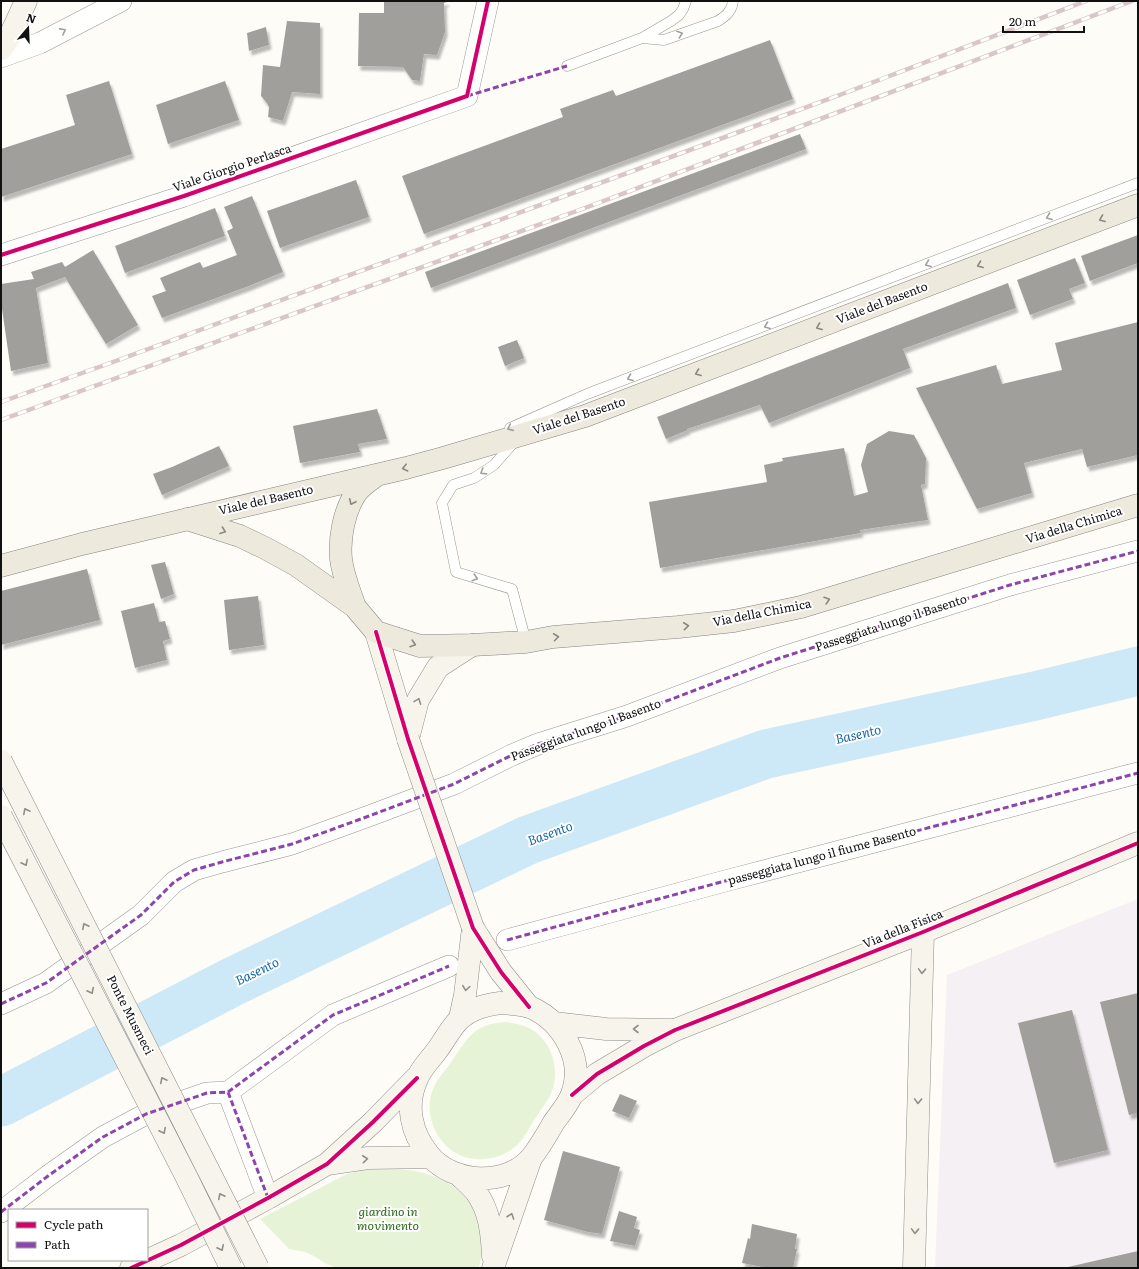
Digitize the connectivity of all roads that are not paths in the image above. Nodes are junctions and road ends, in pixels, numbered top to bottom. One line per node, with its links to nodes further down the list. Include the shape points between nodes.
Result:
1 (26, 1): 7 (street, via 9,38)
2 (121, 1): 8 (street, one-way to 2, via 40,43)
3 (488, 1): 12 (street, Viale Giorgio Perlasca, via 467,96 184,196)
4 (686, 1): 6 (lane, via 679,15)
5 (733, 1): 6 (lane, one-way to 5, via 664,40 718,21 726,16)
6 (642, 38): 9 (lane)
7 (1, 49)
8 (1, 57)
9 (567, 66)
10 (1138, 183): 14 (lane, one-way to 14, via 587,394)
11 (1138, 205): 13 (main road, Viale del Basento, one-way to 13, via 585,416)
12 (1, 255)
13 (520, 435): 14 (main road, Viale del Basento); 22 (lane, one-way to 22, via 494,465 474,478 453,486 442,503 456,572 512,589)
14 (443, 458): 15 (main road, Viale del Basento, one-way to 15)
15 (378, 474): 17 (main road, Viale del Basento); 20 (main road, one-way to 20, via 356,492 346,514 342,537 341,559)
16 (1138, 505): 22 (main road, Via della Chimica, one-way to 16, via 553,637 734,621 801,607)
17 (186, 519): 19 (main road, Viale del Basento); 20 (main road, one-way to 20, via 240,536 265,548 296,565)
18 (1138, 551): 33 (street, Passeggiata lungo il Basento, via 1010,585 780,658 627,716 538,744 454,784 362,819 292,844 194,870 174,882 141,915 46,983)
19 (1, 566)
20 (355, 607): 21 (main road)
21 (376, 632): 23 (main road, Via della Chimica, one-way to 23, via 420,646); 24 (street)
22 (526, 642): 23 (main road, Via della Chimica)
23 (472, 645): 24 (street, one-way to 23, via 418,700 438,667)
24 (408, 739): 29 (street, bridge)
25 (1, 761): 52 (street, Ponte Musmeci, one-way to 25, bridge)
26 (1138, 773): 31 (street, passeggiata lungo il fiume Basento)
27 (1, 816): 51 (street, Ponte Musmeci, one-way to 51, bridge)
28 (1138, 843): 30 (street, Via della Fisica)
29 (473, 928): 34 (street, via 501,972); 35 (street, one-way to 35)
30 (923, 932): 37 (street, Via della Fisica); 53 (street, one-way to 53)
31 (507, 940)
32 (449, 966): 39 (street, via 333,1015)
33 (1, 1004)
34 (529, 1007): 35 (street, via 493,1004 472,1010); 36 (street)
35 (460, 1018): 38 (street)
36 (554, 1023): 37 (street, one-way to 36, via 606,1029); 40 (street, via 564,1035 575,1064)
37 (675, 1030): 40 (street, Via della Fisica, via 597,1074)
38 (417, 1078): 41 (street, via 412,1091 411,1120 422,1146); 43 (street)
39 (228, 1092): 45 (street); 46 (street, via 208,1093 146,1114 103,1137)
40 (572, 1095): 42 (street)
41 (431, 1157): 43 (street, one-way to 41, via 368,1158); 44 (street, via 443,1168)
42 (531, 1158): 44 (street, via 503,1176 472,1178); 49 (street, one-way to 42)
43 (327, 1164): 45 (street)
44 (458, 1174): 49 (street, via 476,1192 486,1211 492,1233)
45 (268, 1198): 47 (street)
46 (1, 1212)
47 (148, 1260)
48 (146, 1261): 50 (street)
49 (493, 1267)
50 (131, 1268)
51 (232, 1268)
52 (258, 1268)
53 (914, 1268)

